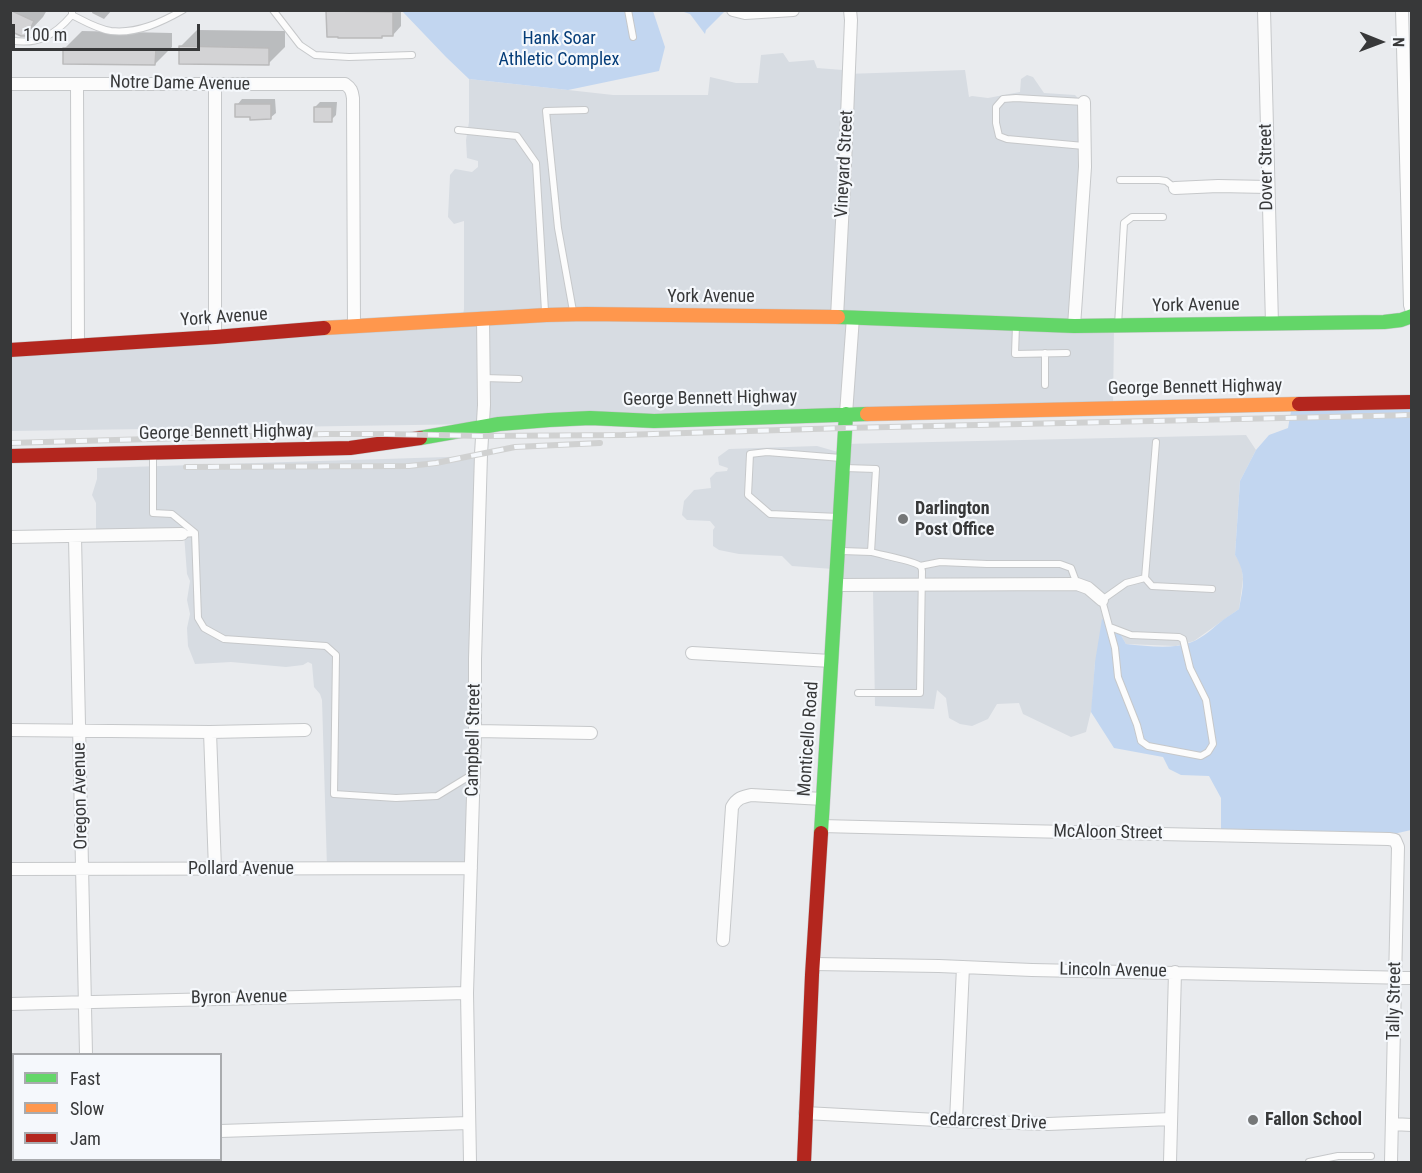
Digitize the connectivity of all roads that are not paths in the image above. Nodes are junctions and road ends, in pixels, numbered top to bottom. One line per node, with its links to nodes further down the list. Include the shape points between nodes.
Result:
1 (183, 10): 9 (lane, via 136,30 112,31)
2 (273, 10): 12 (lane, via 300,45 315,55)
3 (628, 10): 10 (lane)
4 (794, 10): 8 (street)
5 (850, 10): 28 (street, Vineyard Street)
6 (1264, 10): 21 (street, Dover Street)
7 (1402, 10): 24 (street)
8 (734, 11)
9 (72, 13): 11 (lane, via 44,38 23,43)
10 (633, 37)
11 (10, 40)
12 (412, 55)
13 (10, 84): 14 (street, Notre Dame Avenue)
14 (77, 84): 15 (street, Notre Dame Avenue); 37 (street)
15 (215, 85): 34 (street, Notre Dame Avenue, via 345,84 352,92); 36 (street)
16 (1084, 102): 19 (street); 19 (lane, via 1016,98 1003,99 996,107 999,136)
17 (585, 110): 25 (lane, via 546,111 558,228)
18 (458, 130): 26 (lane, via 517,136 536,163)
19 (1084, 146): 35 (street)
20 (1120, 180): 22 (lane, via 1166,181)
21 (1268, 187): 22 (street); 32 (street, Dover Street)
22 (1175, 188)
23 (1163, 217): 33 (lane, via 1132,217 1124,222)
24 (1412, 311)
25 (574, 314): 26 (street, York Avenue); 28 (street, York Avenue)
26 (546, 315): 30 (street, York Avenue)
27 (1412, 316): 32 (street, York Avenue, via 1384,322)
28 (837, 317): 29 (street, York Avenue)
29 (853, 317): 31 (street, York Avenue); 45 (street, Monticello Road)
30 (483, 318): 34 (street, York Avenue); 41 (street, Campbell Street)
31 (1016, 324): 35 (street, York Avenue); 39 (lane, via 1016,354)
32 (1272, 324): 33 (street, York Avenue)
33 (1118, 325): 35 (street, York Avenue)
34 (354, 326): 36 (street, York Avenue)
35 (1074, 326)
36 (215, 337): 37 (street, York Avenue)
37 (78, 346): 38 (street, York Avenue)
38 (10, 350)
39 (1045, 353): 40 (lane); 43 (lane)
40 (1067, 353)
41 (483, 378): 42 (lane); 46 (street, Campbell Street)
42 (519, 379)
43 (1046, 385)
44 (1412, 402): 45 (street, George Bennett Highway)
45 (846, 414): 46 (street, George Bennett Highway, via 654,421 590,418); 50 (street, Monticello Road)
46 (482, 427): 48 (street, George Bennett Highway, via 350,448); 71 (street, Campbell Street)
47 (1156, 442): 58 (lane)
48 (153, 453): 49 (street, George Bennett Highway); 52 (lane, via 153,513 172,514)
49 (10, 456)
50 (843, 463): 51 (street, Monticello Road); 51 (lane, via 767,452 750,454 748,495 770,514); 56 (lane, via 876,470)
51 (840, 517): 55 (street, Monticello Road)
52 (188, 533): 54 (street); 74 (lane, via 198,618 204,628 224,639 326,646 336,655 334,794 437,796)
53 (10, 537): 54 (street)
54 (75, 537): 70 (street, Oregon Avenue)
55 (838, 551): 56 (lane); 60 (street, Monticello Road)
56 (871, 552): 57 (lane)
57 (920, 566): 59 (lane, via 940,562 1060,564 1071,568); 61 (lane)
58 (1145, 578): 62 (lane, via 1152,586); 63 (lane, via 1126,583)
59 (1077, 584): 61 (street); 63 (street)
60 (836, 585): 61 (street); 66 (street, Monticello Road)
61 (922, 585): 67 (lane, via 920,693)
62 (1212, 589)
63 (1102, 600): 64 (lane)
64 (1110, 627): 64 (lane, via 1118,677 1141,741 1148,746 1201,756 1209,752 1213,744 1206,700 1190,668 1183,639 1131,635)
65 (692, 653): 66 (street)
66 (831, 661): 75 (street, Monticello Road)
67 (858, 693)
68 (10, 730): 70 (street)
69 (305, 730): 72 (street)
70 (80, 731): 72 (street); 80 (street, Oregon Avenue)
71 (475, 731): 73 (street); 74 (street, Campbell Street)
72 (210, 732): 81 (street)
73 (591, 733)
74 (473, 774): 78 (street, Campbell Street)
75 (823, 799): 76 (street, Monticello Road); 82 (street, via 751,795 736,801 732,807)
76 (821, 826): 77 (street, McAloon Street); 83 (street, Monticello Road)
77 (1395, 840): 86 (street, Tally Street)
78 (471, 868): 81 (street, Pollard Avenue); 88 (street, Campbell Street)
79 (10, 869): 80 (street, Pollard Avenue)
80 (81, 869): 81 (street, Pollard Avenue); 89 (street, Oregon Avenue)
81 (214, 869)
82 (723, 940)
83 (814, 964): 84 (street, Lincoln Avenue); 92 (street, Monticello Road)
84 (963, 967): 85 (street, Lincoln Avenue); 94 (street)
85 (1175, 972): 86 (street, Lincoln Avenue); 93 (street)
86 (1395, 978): 87 (street, Lincoln Avenue); 96 (street, Tally Street)
87 (1412, 978)
88 (467, 993): 89 (street, Byron Avenue); 95 (street, Campbell Street)
89 (85, 1001): 90 (street, Byron Avenue); 91 (street, Oregon Avenue)
90 (10, 1004)
91 (86, 1053)
92 (805, 1113): 94 (street, Cedarcrest Drive); 101 (street, Monticello Road)
93 (1171, 1119): 94 (street, Cedarcrest Drive, via 1048,1124); 102 (street)
94 (956, 1121)
95 (469, 1123): 98 (street); 100 (street, Campbell Street)
96 (1392, 1124): 97 (street); 104 (street, Tally Street)
97 (1412, 1125)
98 (222, 1131)
99 (1371, 1156): 103 (lane, via 1338,1156)
100 (470, 1162)
101 (804, 1162)
102 (1170, 1162)
103 (1309, 1162)
104 (1391, 1162)

